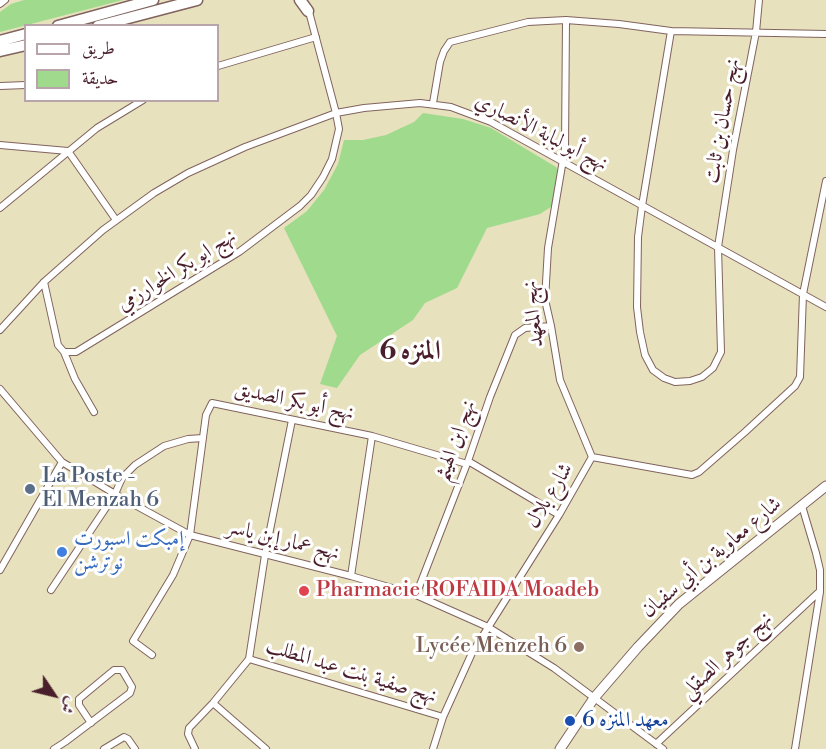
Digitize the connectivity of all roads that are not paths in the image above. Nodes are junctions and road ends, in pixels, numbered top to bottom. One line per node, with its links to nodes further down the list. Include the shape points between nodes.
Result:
1 (5, 0): 6 (street)
2 (153, 0): 9 (highway)
3 (197, 0): 10 (highway)
4 (300, 0): 7 (highway)
5 (759, 0): 12 (street, نهج حسان بن ثابت)
6 (0, 4)
7 (307, 6): 15 (street)
8 (566, 20): 11 (street); 23 (street, via 528,22 450,42 440,62); 27 (street, نهج المعهد)
9 (65, 24)
10 (106, 24)
11 (671, 31): 12 (street); 29 (street, نهج حسان بن ثابت)
12 (756, 32): 13 (street); 32 (street, نهج حسان بن ثابت)
13 (826, 34)
14 (24, 35): 16 (highway)
15 (316, 37): 19 (street); 24 (street)
16 (0, 41)
17 (24, 45): 18 (highway)
18 (0, 51)
19 (219, 66)
20 (24, 85): 21 (street)
21 (0, 86)
22 (140, 102): 26 (street)
23 (433, 103): 24 (street, نهج أبو لبابة الأنصاري); 27 (street, نهج أبو لبابة الأنصاري, via 491,122)
24 (336, 113): 31 (street, نهج أبو لبابة الأنصاري, via 224,156 163,187); 38 (street, نهج ابو بكر الخوارزمي, via 339,129 332,159 311,195 239,252 76,352)
25 (0, 145): 26 (street)
26 (68, 151): 30 (street); 31 (street)
27 (564, 162): 29 (street, نهج أبو لبابة الأنصاري); 36 (street, نهج المعهد, via 545,272 545,300)
28 (826, 181): 34 (street, شارع بلال)
29 (642, 206): 32 (street, نهج أبو لبابة الأنصاري); 32 (street, نهج حسان بن ثابت, via 638,237 640,332 645,355 664,378 675,382 702,377 719,359 722,341)
30 (0, 208)
31 (116, 220): 33 (street, نهج أبو لبابة الأنصاري)
32 (718, 247): 34 (street, نهج أبو لبابة الأنصاري)
33 (44, 282): 37 (street, نهج أبو لبابة الأنصاري); 38 (street, via 58,345)
34 (803, 294): 35 (street, نهج أبو لبابة الأنصاري); 44 (street, شارع بلال, via 798,381 699,472 686,475)
35 (826, 307)
36 (551, 326): 44 (street, نهج المعهد, via 560,380); 46 (street, نهج ابن الهيثم, via 525,328 515,335)
37 (0, 330)
38 (64, 352): 40 (street)
39 (0, 389): 45 (street, نهج عمار إبن ياسر)
40 (94, 412)
41 (292, 420): 42 (street, نهج أبو بكر الصديق); 43 (street, نهج أبو بكر الصديق, via 212,403); 52 (street)
42 (372, 436): 46 (street, نهج أبو بكر الصديق); 54 (street)
43 (203, 438): 48 (street, via 164,446 142,458 122,478); 51 (street, نهج أبو بكر الصديق)
44 (592, 457): 50 (street, شارع بلال)
45 (62, 462): 48 (street, نهج عمار إبن ياسر); 53 (street)
46 (467, 463): 50 (street); 57 (street, نهج ابن الهيثم)
47 (826, 486): 49 (main road, شارع معاوية بن أبي سفيان)
48 (116, 494): 51 (street, نهج عمار إبن ياسر); 55 (street)
49 (802, 506): 56 (street, via 820,570); 61 (main road, شارع معاوية بن أبي سفيان, via 679,604)
50 (560, 514): 58 (street, شارع بلال)
51 (190, 535): 52 (street, نهج عمار إبن ياسر); 59 (street, نهج أبو بكر الصديق, via 173,575 133,641)
52 (265, 555): 54 (street, نهج عمار إبن ياسر); 60 (street)
53 (0, 570)
54 (351, 576): 57 (street, نهج عمار إبن ياسر)
55 (51, 590)
56 (820, 592): 65 (street, نهج جوهر الصقلي); 74 (street)
57 (416, 594): 58 (street, نهج عمار إبن ياسر)
58 (488, 627): 61 (street, نهج عمار إبن ياسر); 63 (street, شارع بلال)
59 (152, 655)
60 (249, 659): 62 (street); 63 (street, نهج صفية بنت عبد المطلب)
61 (594, 698): 65 (street, نهج عمار إبن ياسر); 72 (main road, شارع معاوية بن أبي سفيان)
62 (213, 703): 69 (street, via 189,728); 70 (street)
63 (443, 717): 71 (street, شارع بلال)
64 (91, 723): 64 (street, via 132,690 122,670 114,670 79,699); 66 (street)
65 (656, 744): 73 (street, نهج عمار إبن ياسر)
66 (54, 749)
67 (104, 749): 68 (street, via 124,737)
68 (135, 749)
69 (195, 749)
70 (266, 749)
71 (433, 749)
72 (560, 749)
73 (663, 749)
74 (795, 749)

